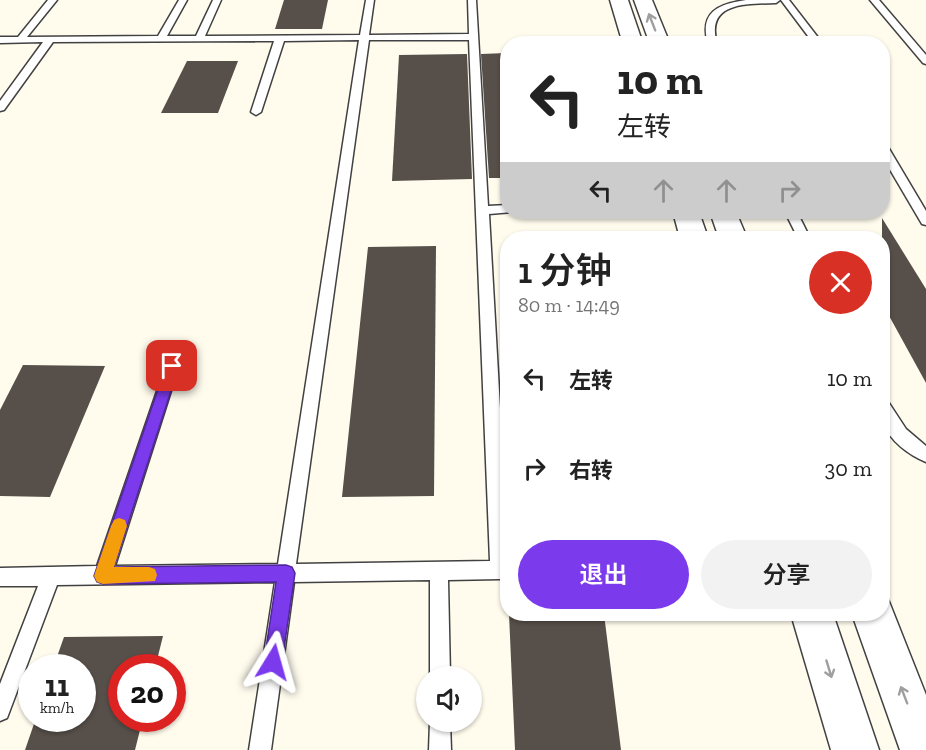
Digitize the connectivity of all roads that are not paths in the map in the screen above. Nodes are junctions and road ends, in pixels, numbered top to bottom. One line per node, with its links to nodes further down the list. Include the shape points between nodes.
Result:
1 (53, 0): 21 (lane)
2 (183, 0): 18 (lane)
3 (217, 0): 19 (lane)
4 (370, 0): 17 (lane)
5 (472, 0): 15 (lane)
6 (619, 0): 11 (street)
7 (644, 0): 12 (street, one-way to 7)
8 (776, 0): 13 (lane, via 717,11 707,25)
9 (785, 0): 14 (lane)
10 (874, 0): 23 (lane)
11 (630, 36)
12 (657, 36)
13 (710, 36)
14 (813, 36)
15 (474, 37): 17 (lane); 28 (lane)
16 (280, 38): 17 (lane); 19 (lane); 25 (lane)
17 (363, 38): 34 (lane)
18 (161, 39): 19 (lane); 22 (lane)
19 (199, 39)
20 (0, 40): 21 (lane)
21 (20, 40): 22 (lane)
22 (50, 40): 24 (lane)
23 (926, 61)
24 (0, 108)
25 (256, 112)
26 (890, 160): 29 (lane)
27 (500, 209): 28 (lane)
28 (483, 210): 33 (lane, via 500,570)
29 (926, 221)
30 (172, 366): 36 (lane)
31 (890, 422): 32 (lane, via 914,449)
32 (926, 454)
33 (439, 571): 34 (lane); 40 (lane)
34 (286, 573): 36 (lane); 43 (lane)
35 (51, 576): 36 (lane); 37 (lane); 41 (lane)
36 (103, 576)
37 (0, 577)
38 (814, 621): 45 (street, one-way to 45)
39 (876, 621): 46 (street, one-way to 39)
40 (440, 666)
41 (0, 711)
42 (440, 732): 44 (lane)
43 (260, 750)
44 (440, 750)
45 (855, 750)
46 (924, 750)

